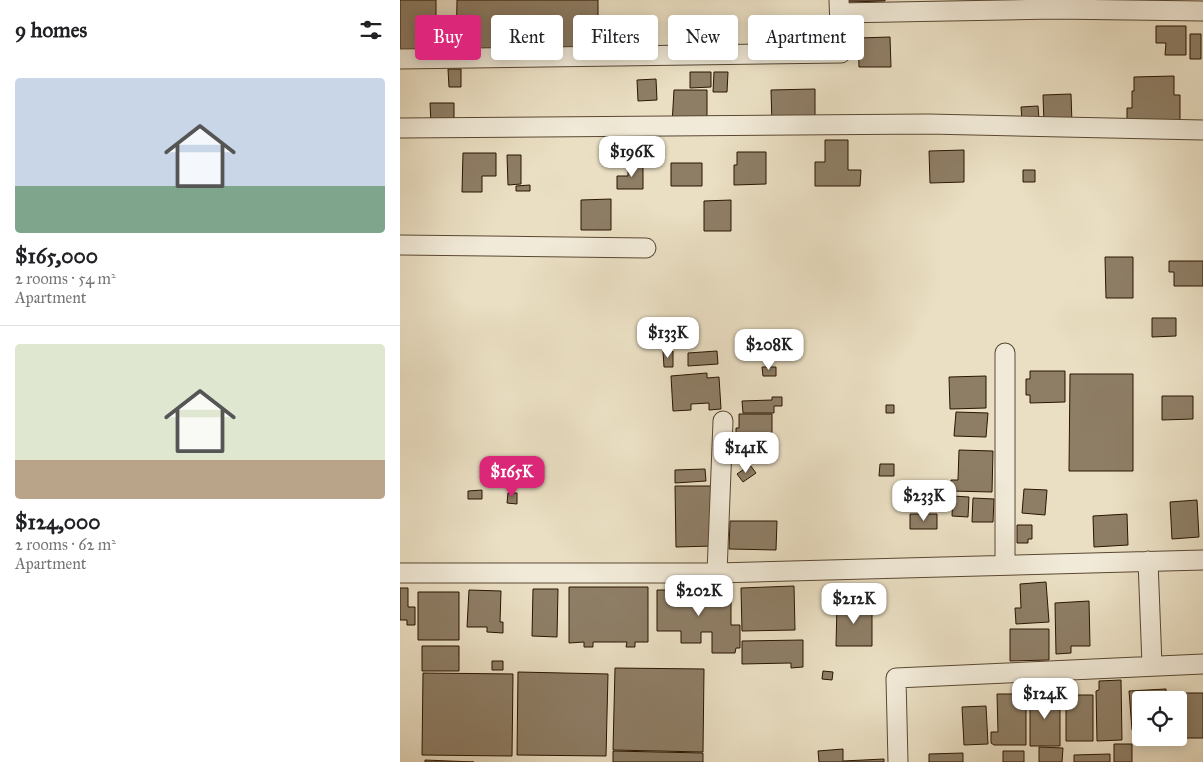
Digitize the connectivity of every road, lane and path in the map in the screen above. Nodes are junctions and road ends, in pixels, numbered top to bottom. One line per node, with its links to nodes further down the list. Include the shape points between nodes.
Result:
1 (839, 7): 2 (street); 3 (street, via 841,53)
2 (1203, 11)
3 (400, 59)
4 (400, 128): 5 (street, via 928,124)
5 (1203, 130)
6 (400, 245): 7 (street)
7 (646, 248)
8 (1005, 353): 12 (street)
9 (723, 421): 14 (street)
10 (1203, 560): 11 (street)
11 (1148, 561): 12 (street); 16 (street)
12 (1005, 565): 14 (street)
13 (400, 573): 14 (street)
14 (717, 573)
15 (1203, 664): 16 (street)
16 (1152, 665): 17 (street, via 896,678)
17 (898, 762)

